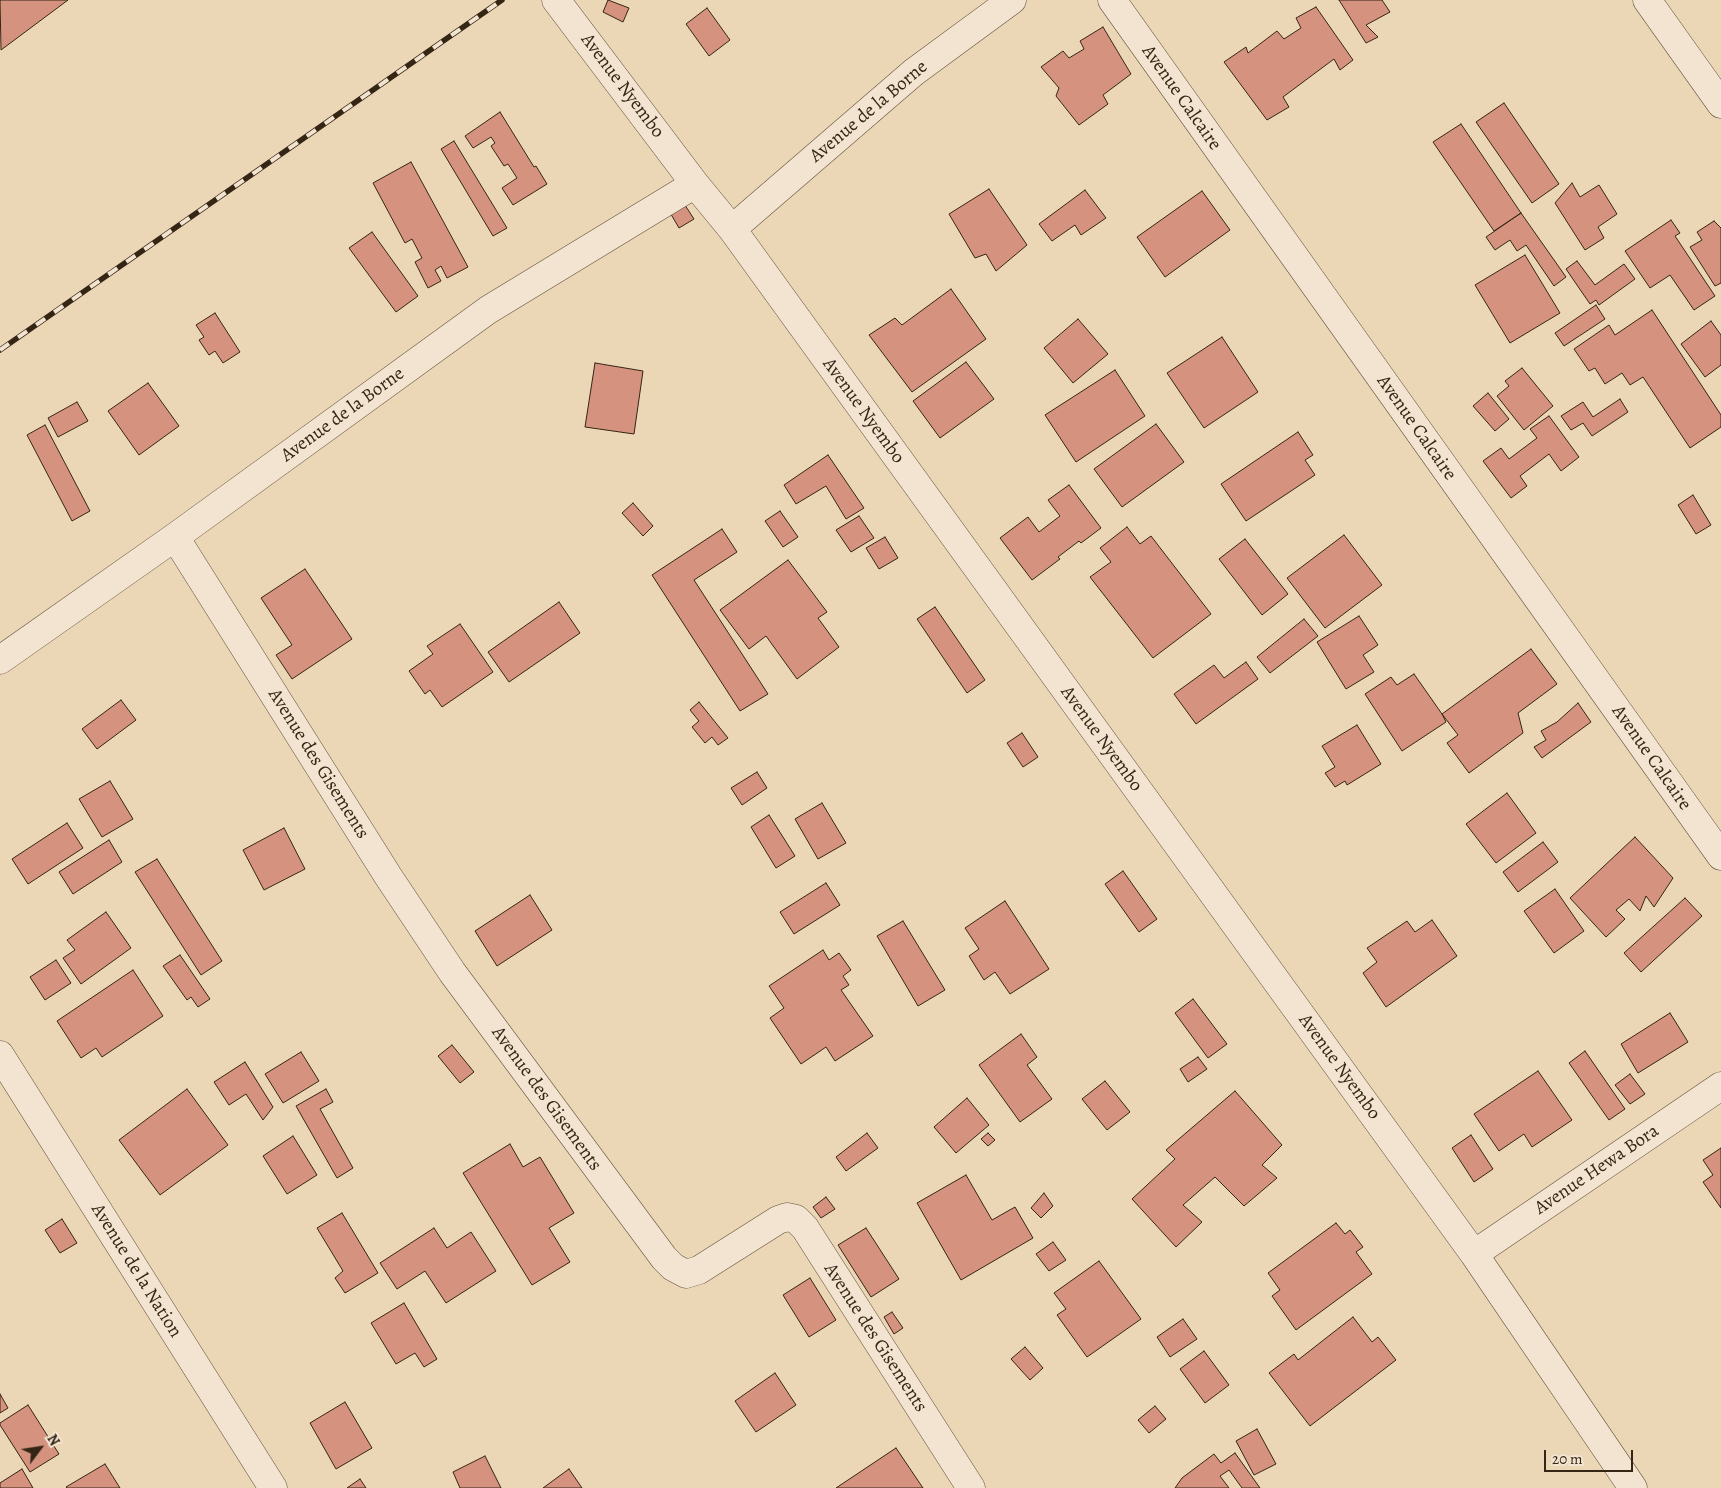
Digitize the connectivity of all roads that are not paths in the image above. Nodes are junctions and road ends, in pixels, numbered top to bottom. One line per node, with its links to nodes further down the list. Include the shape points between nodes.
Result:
1 (556, 0): 6 (street, Avenue Nyembo)
2 (1012, 0): 7 (street, Avenue de la Borne, via 914,72)
3 (1112, 0): 10 (street, Avenue Calcaire)
4 (1647, 0): 5 (street)
5 (1721, 104)
6 (695, 184): 7 (street, Avenue Nyembo); 8 (street, Avenue de la Borne, via 488,310)
7 (732, 229): 13 (street, Avenue Nyembo)
8 (176, 537): 9 (street, Avenue de la Borne); 15 (street, Avenue des Gisements, via 388,876 452,972 664,1258 686,1274 699,1270 778,1220 796,1219 805,1228)
9 (0, 660)
10 (1721, 856)
11 (0, 1055): 14 (street, Avenue de la Nation)
12 (1721, 1086): 13 (street, Avenue Hewa Bora)
13 (1474, 1254): 16 (street, Avenue Nyembo)
14 (273, 1488)
15 (971, 1488)
16 (1632, 1488)

